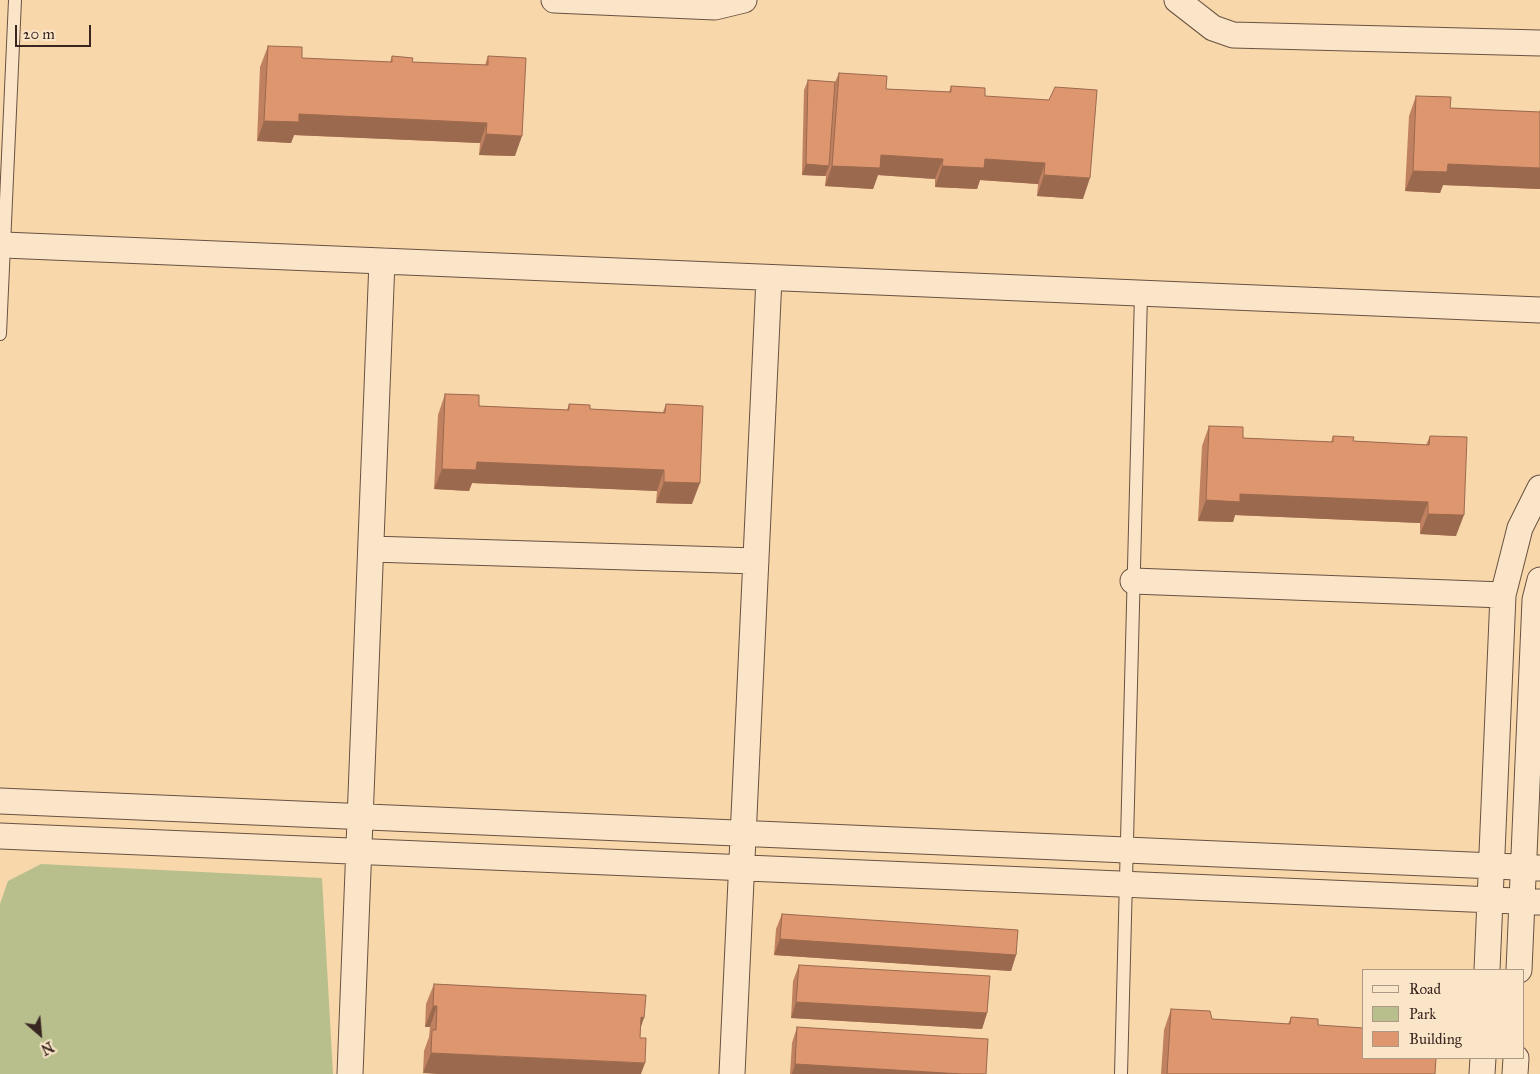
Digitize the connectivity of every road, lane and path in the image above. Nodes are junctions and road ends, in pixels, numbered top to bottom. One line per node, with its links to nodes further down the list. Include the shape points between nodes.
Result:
1 (15, 0): 6 (lane)
2 (554, 0): 3 (street, via 715,7)
3 (744, 0)
4 (1177, 0): 5 (street, via 1214,28 1233,36)
5 (1540, 43)
6 (4, 245): 7 (street); 11 (lane)
7 (382, 261): 8 (street); 13 (street)
8 (769, 278): 9 (street); 14 (street)
9 (1141, 294): 10 (street); 16 (lane)
10 (1540, 310)
11 (0, 334)
12 (1540, 488): 17 (street, via 1520,528)
13 (371, 549): 14 (street); 19 (street)
14 (756, 561): 20 (street)
15 (1540, 580): 25 (street, via 1535,600)
16 (1133, 581): 17 (street); 22 (lane)
17 (1503, 595): 24 (street)
18 (0, 801): 19 (street)
19 (360, 817): 20 (street); 23 (street)
20 (744, 833): 22 (street); 26 (street)
21 (0, 836): 23 (street)
22 (1126, 850): 24 (street); 27 (lane)
23 (359, 851): 26 (street); 34 (street)
24 (1491, 866): 25 (street); 28 (street)
25 (1532, 867): 29 (street)
26 (742, 868): 27 (street); 35 (street)
27 (1125, 884): 28 (street); 36 (lane)
28 (1490, 900): 29 (street); 30 (street)
29 (1531, 902): 31 (street)
30 (1487, 969)
31 (1520, 969)
32 (1483, 1059): 37 (street)
33 (1516, 1059): 38 (street)
34 (350, 1074)
35 (732, 1074)
36 (1120, 1074)
37 (1482, 1074)
38 (1515, 1074)

